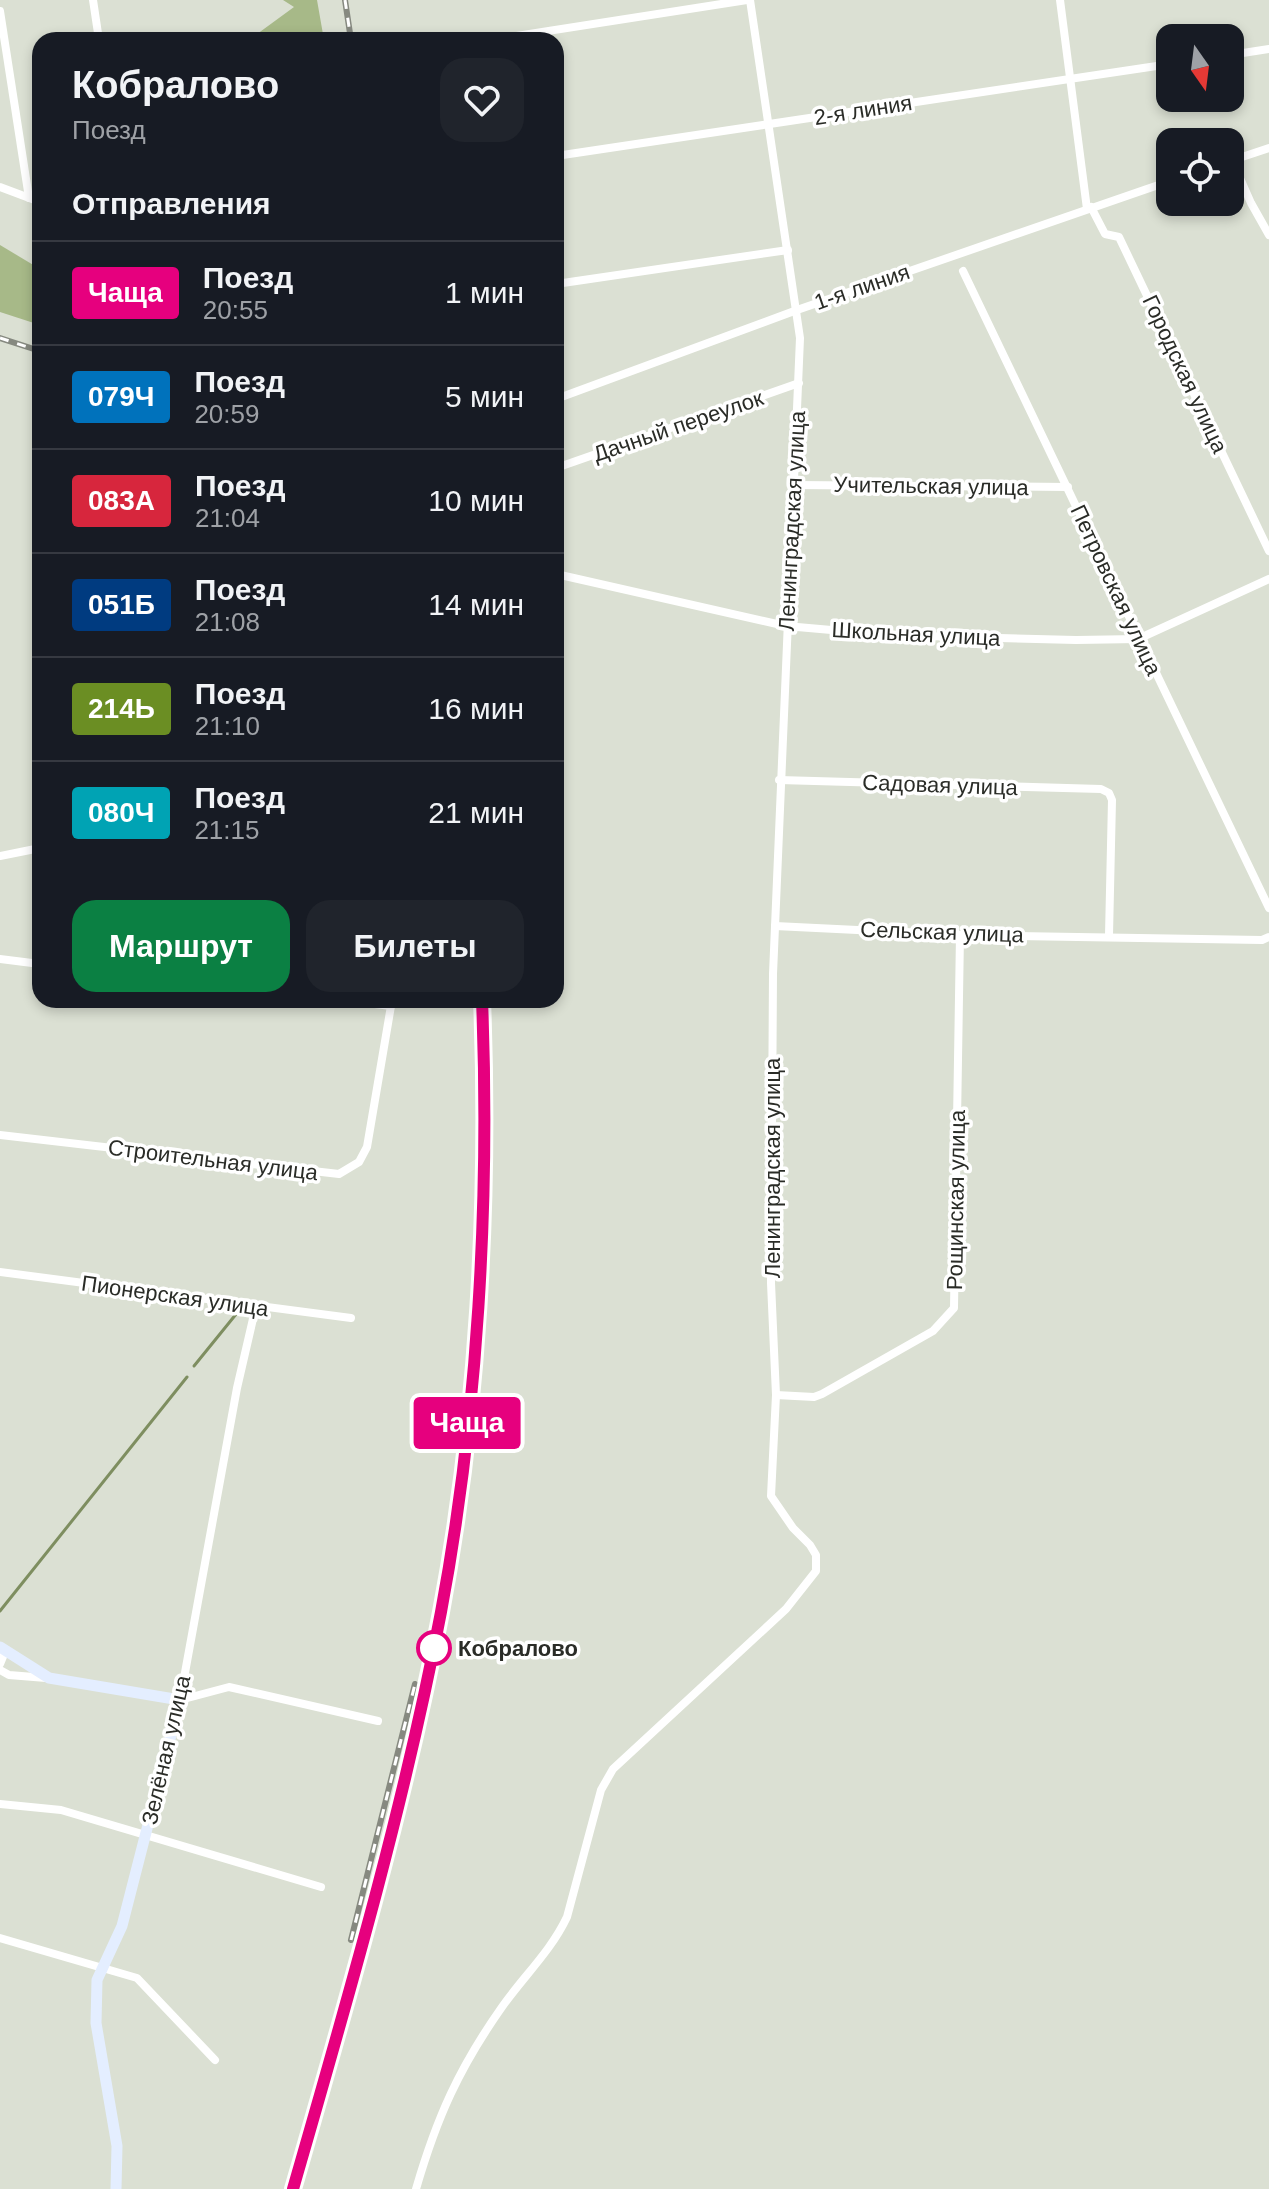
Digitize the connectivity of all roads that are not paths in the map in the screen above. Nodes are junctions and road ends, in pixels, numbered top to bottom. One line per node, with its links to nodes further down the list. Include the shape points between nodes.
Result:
1 (93, 0): 5 (street)
2 (749, 0): 6 (street); 11 (street, Ленинградская улица)
3 (1060, 0): 10 (street)
4 (0, 11): 18 (street)
5 (98, 32)
6 (542, 32)
7 (1269, 49): 8 (street)
8 (1244, 53)
9 (1156, 66): 10 (street, 2-я линия)
10 (1069, 79): 11 (street, 2-я линия); 20 (street)
11 (769, 125): 13 (street, 2-я линия); 22 (street, Ленинградская улица)
12 (1269, 148): 14 (street)
13 (564, 155)
14 (1244, 157)
15 (1156, 186): 20 (street, 1-я линия)
16 (1244, 186): 21 (street)
17 (0, 187): 18 (street)
18 (29, 198): 19 (street)
19 (32, 199)
20 (1089, 208): 25 (street, 1-я линия); 31 (street, Городская улица, via 1105,234 1119,237)
21 (1269, 235)
22 (788, 250): 24 (street); 25 (street, Ленинградская улица)
23 (963, 271): 30 (street, Петровская улица)
24 (564, 283)
25 (797, 310): 26 (street, Ленинградская улица); 27 (street, 1-я линия)
26 (799, 383): 28 (street, Дачный переулок); 29 (street, Ленинградская улица)
27 (564, 396)
28 (564, 465)
29 (794, 485): 30 (street, Учительская улица); 34 (street, Ленинградская улица)
30 (1068, 487): 35 (street, Петровская улица)
31 (1269, 551)
32 (564, 576): 34 (street, Школьная улица)
33 (1269, 579): 35 (street, Школьная улица)
34 (786, 626): 35 (street, Школьная улица, via 948,638); 36 (street, Ленинградская улица)
35 (1138, 639): 39 (street, Петровская улица)
36 (779, 780): 40 (street, Ленинградская улица); 42 (street, Садовая улица, via 1105,791 1112,800)
37 (32, 850): 38 (street)
38 (0, 856)
39 (1269, 908)
40 (775, 926): 41 (street, Сельская улица); 51 (street, Ленинградская улица, via 771,1283)
41 (960, 935): 42 (street, Сельская улица); 51 (street, Рощинская улица, via 954,1308 933,1331 822,1394)
42 (1109, 935): 43 (street, Сельская улица)
43 (1269, 937)
44 (0, 959): 45 (street)
45 (32, 963)
46 (390, 1008): 47 (street, Строительная улица, via 367,1147 359,1162 339,1174)
47 (0, 1135)
48 (0, 1272): 49 (street, Пионерская улица)
49 (256, 1306): 50 (street, Пионерская улица); 55 (street, Зелёная улица)
50 (351, 1318)
51 (776, 1395): 64 (street, Ленинградская улица, via 771,1496 810,1545 816,1571 786,1609 632,1749 606,1780 563,1925 470,2054 433,2130)
52 (3, 1649): 53 (street); 54 (street)
53 (0, 1667): 54 (street, via 9,1675)
54 (49, 1678): 55 (street)
55 (180, 1700): 56 (street, via 229,1687); 58 (street, Зелёная улица)
56 (378, 1721)
57 (0, 1804): 58 (street, via 61,1810)
58 (146, 1835): 59 (street); 61 (street, Зелёная улица, via 122,1926)
59 (321, 1887)
60 (0, 1938): 61 (street)
61 (102, 1966): 62 (street, via 137,1978); 63 (street, Зелёная улица, via 96,2023 117,2146)
62 (215, 2060)
63 (116, 2189)
64 (416, 2189)

